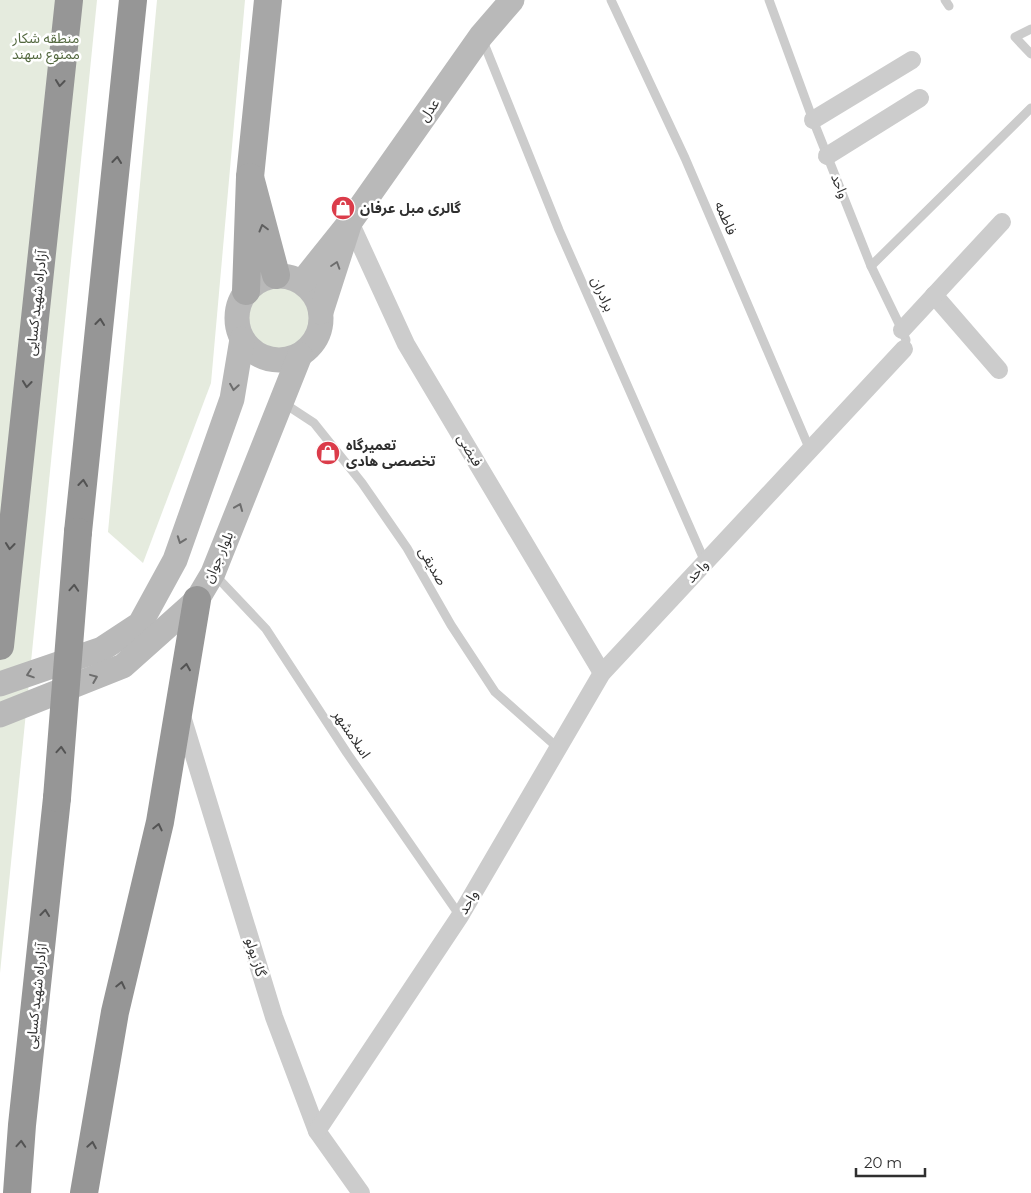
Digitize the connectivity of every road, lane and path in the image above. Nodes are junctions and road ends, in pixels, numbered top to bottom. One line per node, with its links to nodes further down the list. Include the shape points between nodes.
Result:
1 (69, 0): 34 (highway, آزادراه شهید کسایی, one-way to 34)
2 (133, 0): 43 (highway, آزادراه شهید کسایی, one-way to 2, bridge, via 22,1125 57,798 78,532)
3 (268, 0): 15 (main road)
4 (512, 0): 8 (street, عدل)
5 (611, 0): 30 (lane, فاطمه, via 685,158)
6 (769, 0): 13 (lane, واحد)
7 (1031, 30): 9 (lane, via 1015,36)
8 (481, 36): 16 (street, عدل); 31 (lane, برادران, via 559,230)
9 (1031, 54)
10 (912, 60): 13 (street)
11 (920, 98): 14 (street)
12 (1031, 108): 18 (lane)
13 (814, 120): 14 (lane, واحد)
14 (827, 156): 18 (lane, واحد)
15 (250, 178): 19 (main road, one-way to 15); 21 (main road)
16 (350, 222): 20 (street); 23 (street, one-way to 16); 36 (street, فیضی, via 406,344)
17 (1002, 222): 22 (street)
18 (871, 266): 24 (lane, واحد)
19 (276, 275): 20 (street); 21 (street, via 255,283)
20 (302, 282): 23 (street, via 318,300)
21 (246, 291): 25 (street, via 237,314)
22 (934, 296): 24 (street); 28 (street)
23 (321, 312): 27 (street, via 317,336)
24 (902, 330): 26 (lane, واحد, via 906,340)
25 (242, 339): 27 (street, via 250,349 274,360); 37 (street, one-way to 37, via 232,400 174,560 140,624 102,649)
26 (904, 349): 30 (street, واحد)
27 (300, 355): 29 (street, بلوار جوان)
28 (999, 370)
29 (281, 401): 32 (street, بلوار جوان, one-way to 29); 40 (lane, صدیقی, via 314,423 362,483 407,548 451,625 495,692)
30 (810, 450): 31 (street, واحد)
31 (705, 562): 36 (street, واحد)
32 (213, 573): 33 (street, بلوار جوان); 41 (lane, اسلامشهر, via 266,629)
33 (196, 600): 38 (highway, one-way to 33); 39 (street, بلوار جوان, one-way to 33, via 123,666)
34 (2, 603): 35 (highway, آزادراه شهید کسایی)
35 (0, 646)
36 (602, 673): 40 (street, واحد)
37 (0, 684)
38 (180, 707): 42 (street, گاز یولو, via 274,1017); 44 (highway, one-way to 38, via 115,1012 160,822)
39 (0, 715)
40 (558, 748): 41 (street, واحد)
41 (460, 916): 42 (street, واحد)
42 (317, 1131): 45 (street, گاز یولو)
43 (18, 1193)
44 (84, 1193)
45 (361, 1193)

